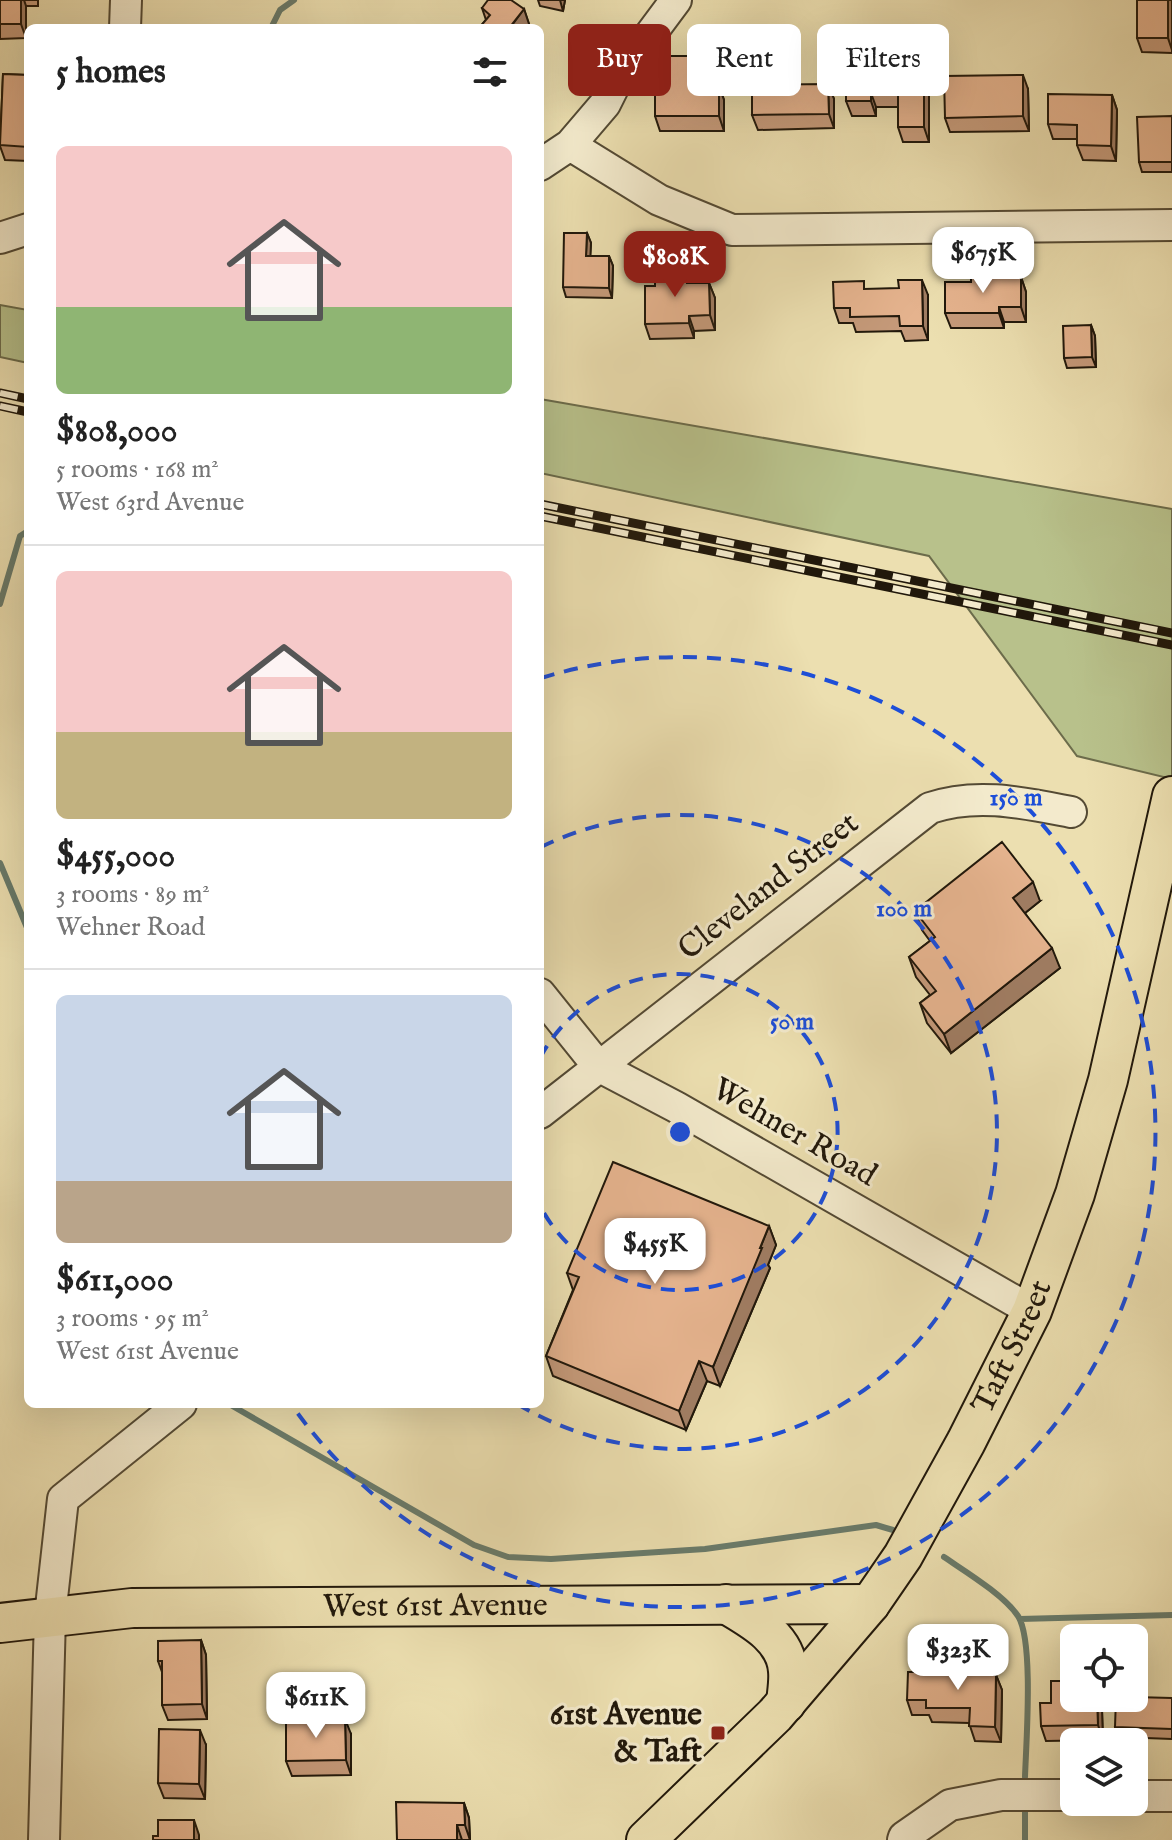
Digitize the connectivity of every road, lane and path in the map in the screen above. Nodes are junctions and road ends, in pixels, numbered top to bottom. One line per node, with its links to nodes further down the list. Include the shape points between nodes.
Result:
1 (126, 0): 3 (street)
2 (676, 0): 4 (street, via 605,104)
3 (125, 24)
4 (570, 145): 5 (street); 6 (street, via 659,200 732,230)
5 (544, 162)
6 (1172, 225)
7 (24, 230): 8 (street)
8 (0, 238)
9 (1172, 796): 14 (main road, Taft Street, via 1108,1080 1075,1194)
10 (1071, 812): 12 (street, Cleveland Street, via 994,799 953,800 930,808)
11 (544, 999): 12 (street, Wehner Road)
12 (598, 1066): 13 (street, Cleveland Street); 14 (street, Wehner Road)
13 (544, 1110)
14 (1032, 1311): 17 (main road, Taft Street, via 903,1556)
15 (176, 1408): 18 (street, via 63,1499)
16 (726, 1604): 17 (main road, West 61st Avenue); 18 (main road, West 61st Avenue, via 132,1608); 20 (main road, via 762,1625 777,1644 789,1668)
17 (870, 1604): 20 (main road, Taft Street)
18 (50, 1616): 19 (main road, West 61st Avenue); 26 (street)
19 (0, 1623)
20 (786, 1703): 24 (main road, Taft Street)
21 (1060, 1795): 25 (street, via 1001,1795 950,1805)
22 (1148, 1796): 23 (street)
23 (1172, 1796)
24 (662, 1825)
25 (903, 1838)
26 (44, 1840)

